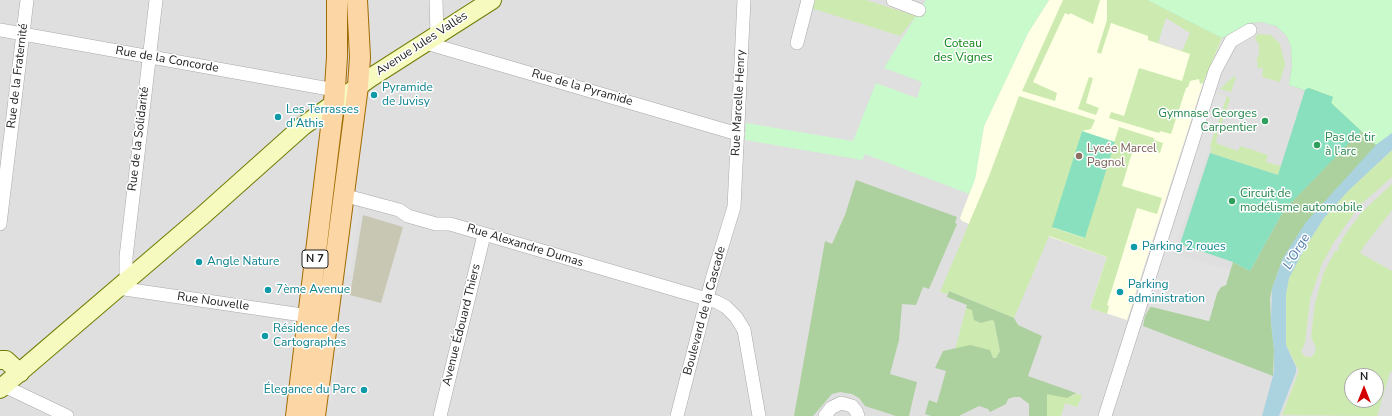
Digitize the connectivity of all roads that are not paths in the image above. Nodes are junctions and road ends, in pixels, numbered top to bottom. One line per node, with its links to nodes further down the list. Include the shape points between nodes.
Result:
1 (27, 0): 14 (street, Rue de la Fraternité)
2 (156, 0): 17 (street, Rue de la Solidarité)
3 (337, 0): 18 (main road, N 7, via 337,57)
4 (344, 0): 18 (main road, via 345,65 348,70)
5 (357, 0): 18 (main road, N 7)
6 (436, 0): 15 (street)
7 (492, 0): 15 (main road, Avenue Jules Vallès)
8 (744, 0): 19 (street, Rue Marcelle Henry)
9 (808, 0): 16 (street)
10 (893, 0): 11 (street)
11 (920, 10)
12 (0, 30): 14 (street, Rue de la Concorde)
13 (1250, 30): 38 (street, via 1231,41 1215,71)
14 (23, 34): 17 (street, Rue de la Concorde); 22 (street, Rue de la Fraternité)
15 (431, 39): 18 (main road, Avenue Jules Vallès); 19 (street, Rue de la Pyramide)
16 (797, 42)
17 (149, 57): 18 (street, Rue de la Concorde); 24 (street, Rue de la Solidarité)
18 (345, 96): 20 (main road, via 345,136 338,184); 24 (main road, Avenue Jules Vallès, via 269,155); 26 (main road, N 7)
19 (738, 134): 21 (street, Rue Marcelle Henry)
20 (343, 195): 23 (street, Rue Alexandre Dumas, via 399,210 408,216 436,224 450,224); 32 (main road, N 7)
21 (734, 207): 25 (street, Boulevard de la Cascade, via 712,279)
22 (0, 224)
23 (484, 235): 25 (street, Rue Alexandre Dumas); 33 (street, Avenue Édouard Thiers)
24 (123, 283): 26 (street, Rue Nouvelle); 28 (main road, Avenue Jules Vallès)
25 (709, 299): 34 (street, Boulevard de la Cascade); 35 (street, Rue Alexandre Dumas, via 726,307 744,330)
26 (309, 316): 31 (main road, N 7)
27 (0, 360): 28 (main road, via 6,360)
28 (20, 373): 29 (main road, Avenue Jules Vallès)
29 (2, 387): 30 (street)
30 (66, 416)
31 (296, 416)
32 (314, 416)
33 (440, 416)
34 (677, 416)
35 (759, 416)
36 (825, 416): 37 (street, via 831,408 841,403 852,406)
37 (858, 416)
38 (1105, 416)

